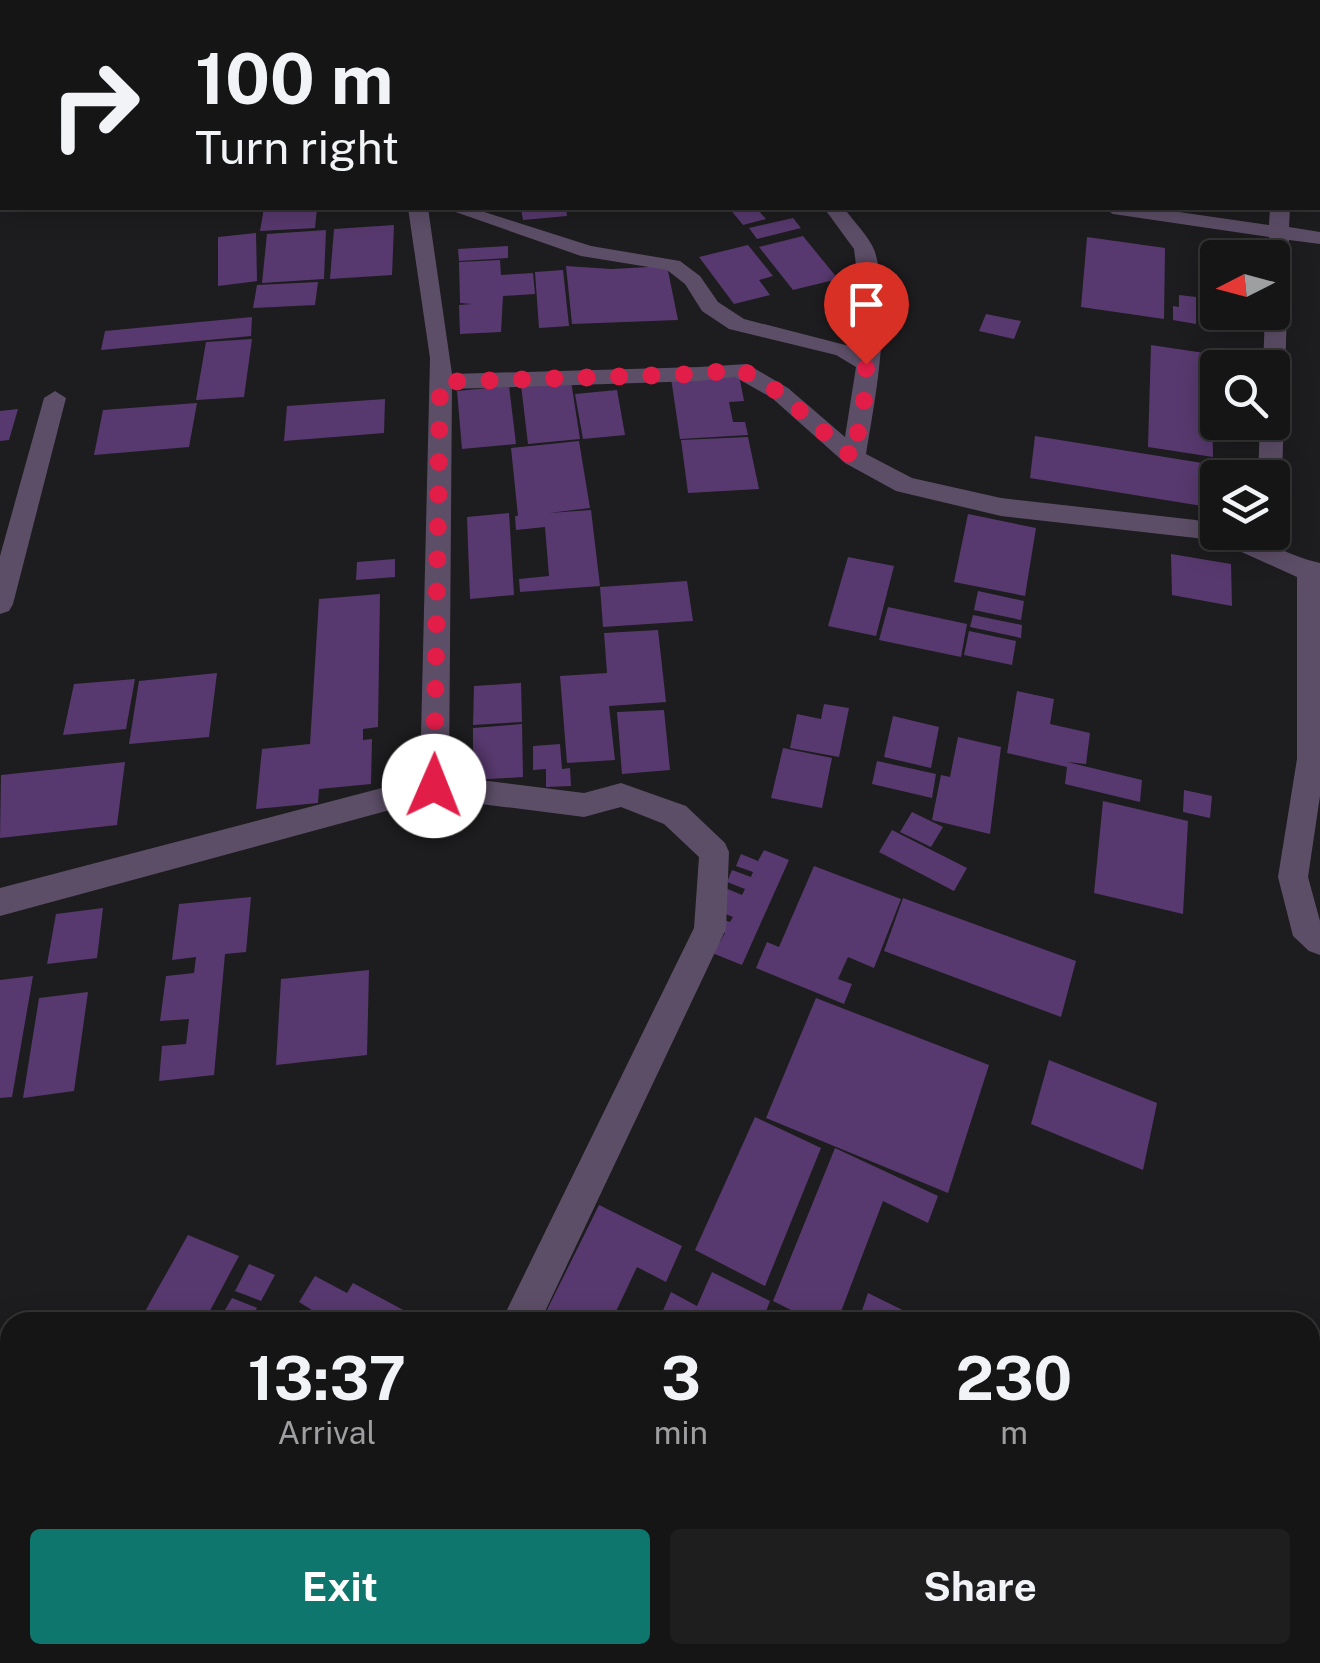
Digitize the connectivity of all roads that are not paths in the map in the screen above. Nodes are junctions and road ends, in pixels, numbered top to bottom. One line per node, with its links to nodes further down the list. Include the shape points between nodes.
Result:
1 (418, 210): 9 (street)
2 (460, 210): 8 (street, via 588,252 673,265 710,306 737,324 844,350)
3 (835, 210): 8 (street, via 864,249 870,289)
4 (1128, 210): 6 (street)
5 (1280, 210): 6 (street)
6 (1278, 232): 7 (street); 12 (street)
7 (1320, 238)
8 (866, 364): 11 (street)
9 (440, 382): 11 (street, via 740,369 780,393); 18 (street)
10 (55, 398): 15 (street)
11 (853, 458): 13 (street, via 905,485 1001,507)
12 (1271, 460)
13 (1200, 531)
14 (1279, 550): 16 (street)
15 (5, 564): 17 (street)
16 (1315, 571): 20 (street, via 1311,759 1293,876 1304,926)
17 (0, 604)
18 (434, 786): 19 (street); 21 (street, via 584,805 621,795 675,815 714,852 710,929)
19 (0, 902)
20 (1320, 942)
21 (525, 1312)

